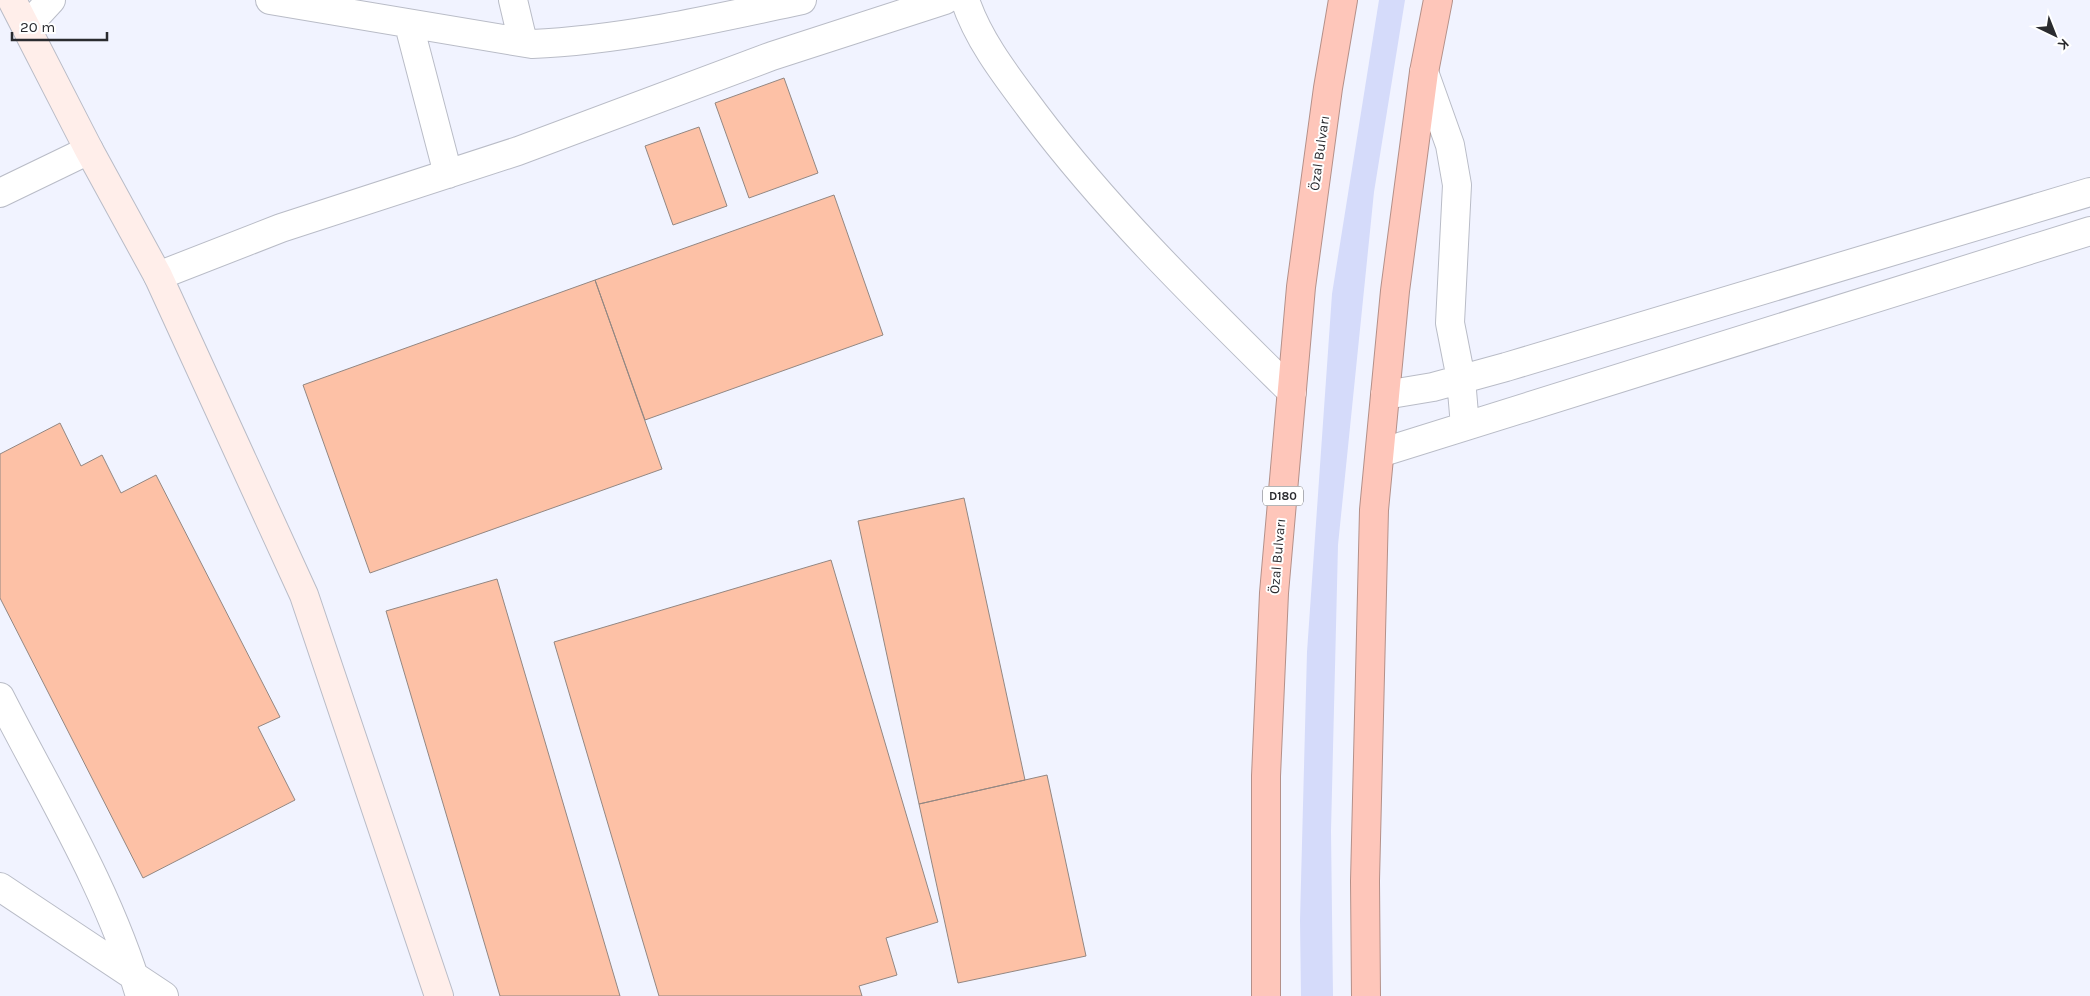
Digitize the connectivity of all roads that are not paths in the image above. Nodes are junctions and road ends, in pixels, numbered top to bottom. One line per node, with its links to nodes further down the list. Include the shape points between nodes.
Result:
1 (12, 0): 11 (street)
2 (51, 0): 11 (street)
3 (270, 0): 10 (street)
4 (512, 0): 12 (street)
5 (802, 0): 12 (street, via 620,35 570,42)
6 (945, 0): 15 (street, via 772,56)
7 (965, 0): 21 (street, via 970,15 1003,71 1063,152 1179,281)
8 (1343, 0): 21 (highway, Özal Bulvarı / D180, via 1305,259)
9 (1438, 0): 13 (highway)
10 (409, 24): 12 (street); 15 (street)
11 (27, 26): 14 (street)
12 (523, 42)
13 (1424, 72): 20 (street, via 1450,145 1456,175 1457,214 1450,323); 22 (highway, via 1395,291)
14 (89, 150): 17 (street); 19 (street)
15 (448, 174): 19 (street, via 281,228)
16 (2090, 192): 20 (street)
17 (0, 193)
18 (2090, 231): 23 (street)
19 (158, 276): 29 (street, via 304,595)
20 (1461, 379): 22 (street); 23 (street)
21 (1292, 392): 30 (highway, Özal Bulvarı / D180, via 1274,593 1266,776)
22 (1385, 395): 24 (highway)
23 (1465, 426): 24 (street)
24 (1380, 452): 31 (highway, via 1374,510 1368,701)
25 (0, 697): 27 (street, via 94,876)
26 (0, 887): 27 (street)
27 (137, 986): 28 (street)
28 (164, 996)
29 (439, 996)
30 (1266, 996)
31 (1366, 996)

